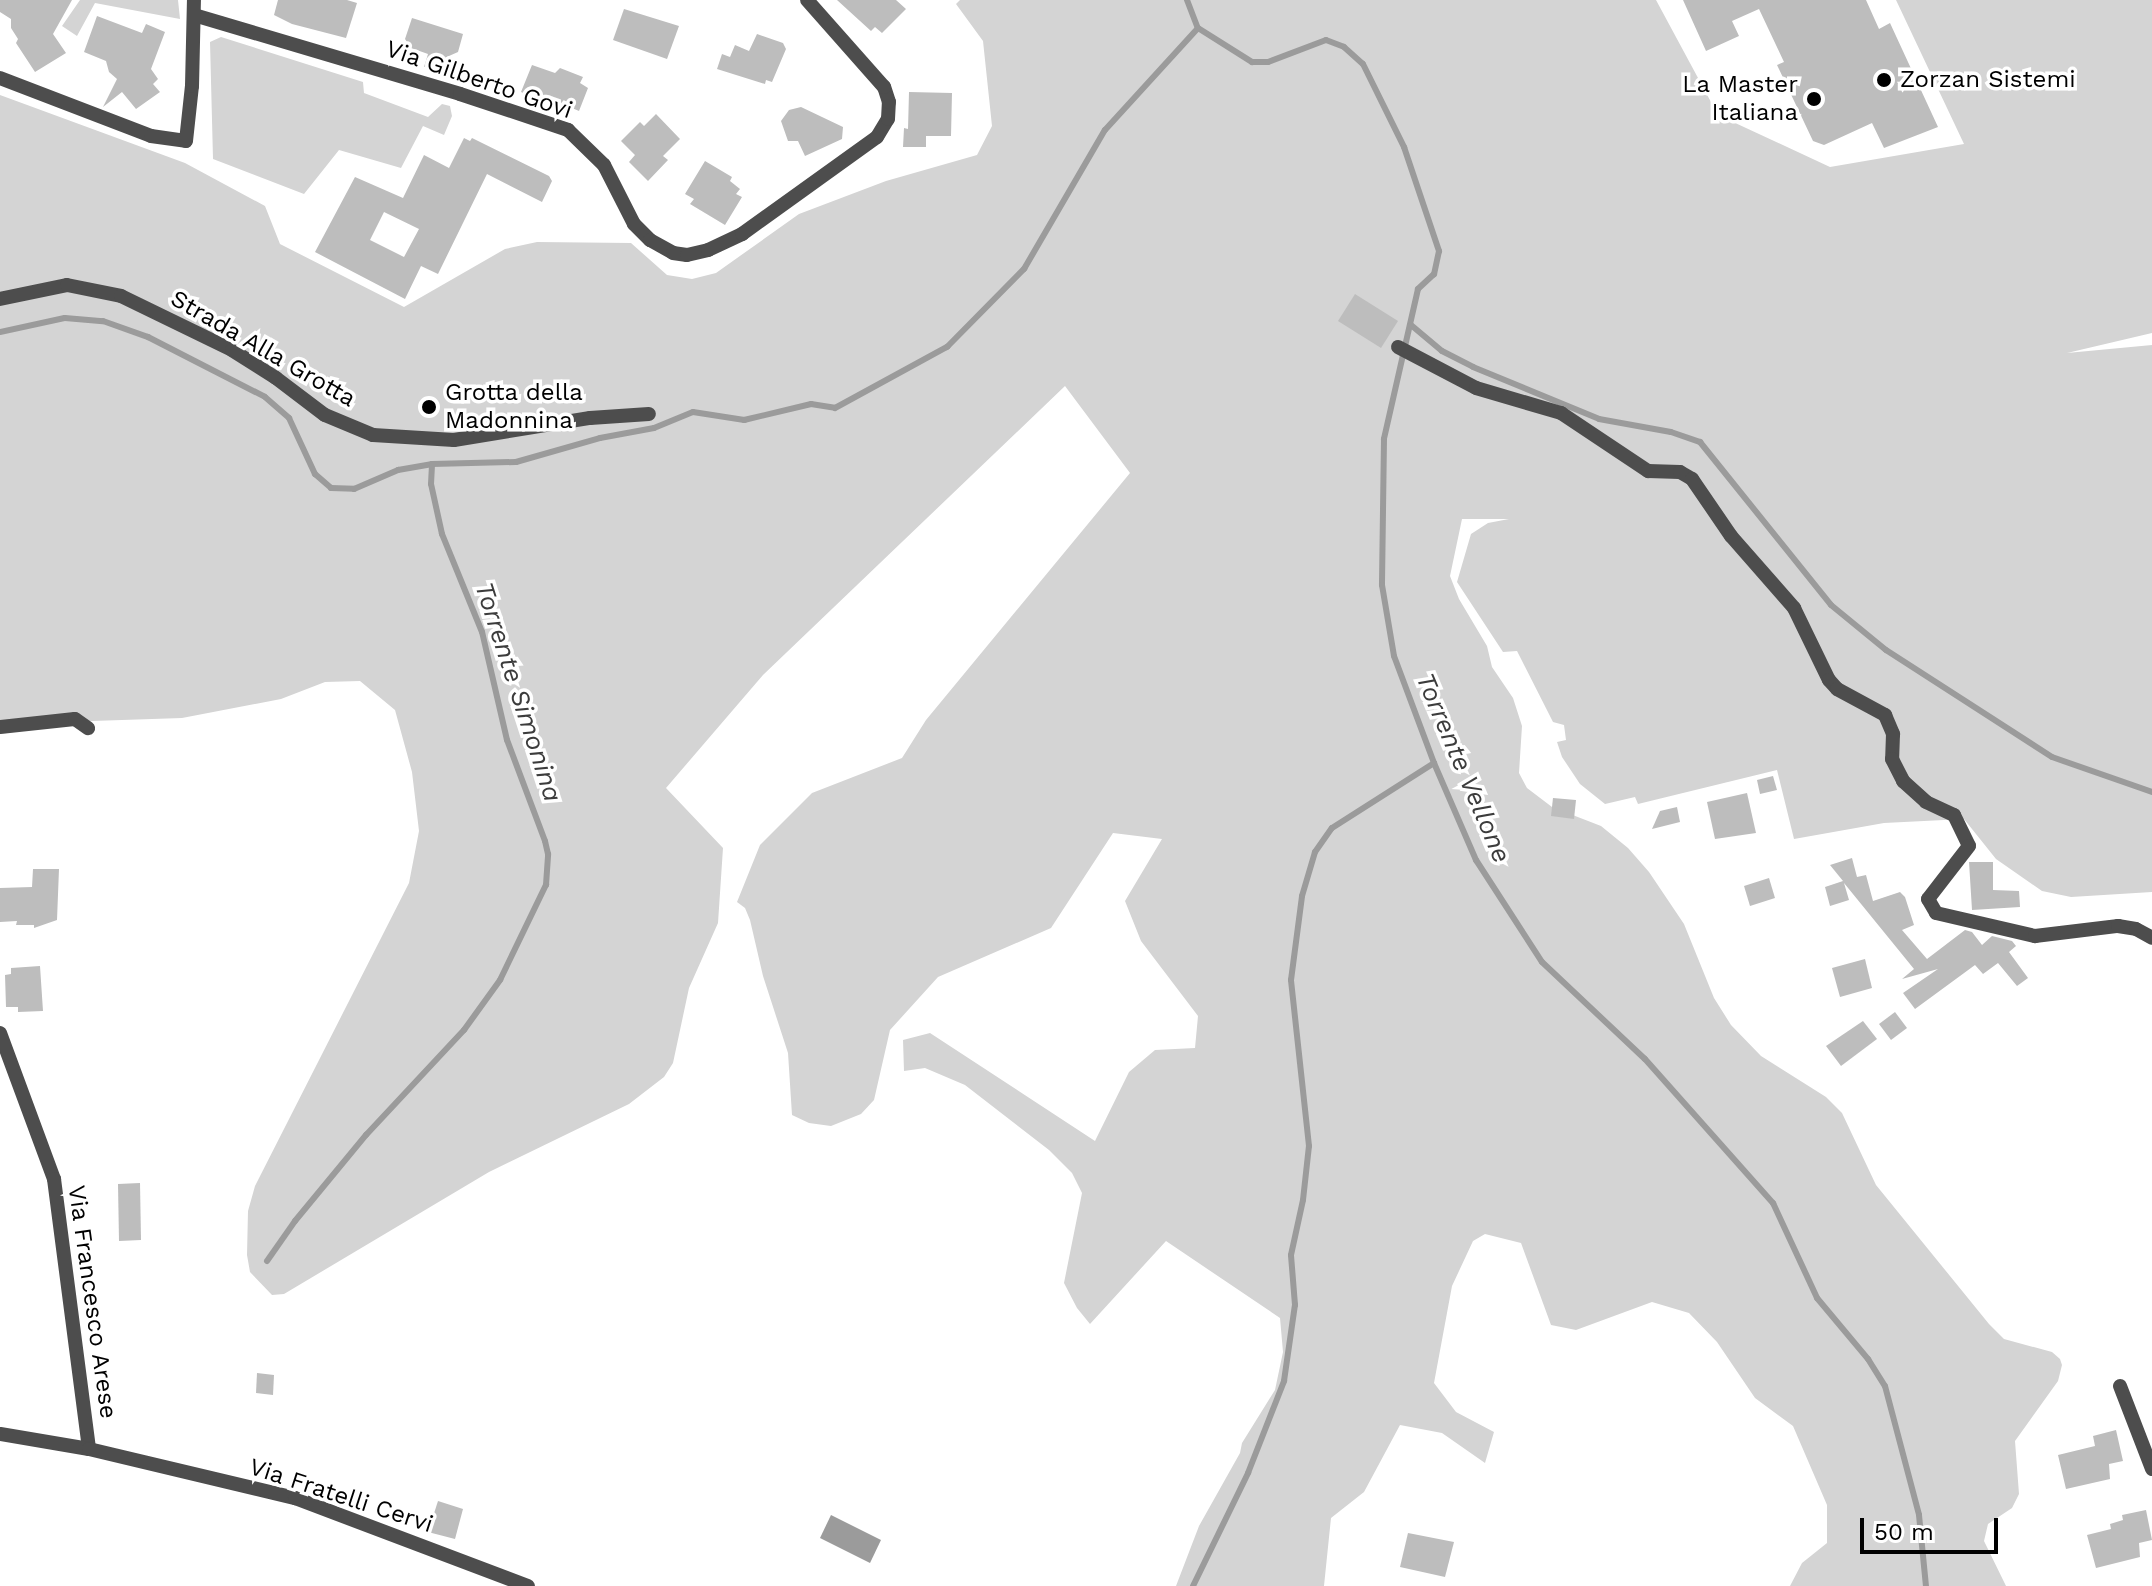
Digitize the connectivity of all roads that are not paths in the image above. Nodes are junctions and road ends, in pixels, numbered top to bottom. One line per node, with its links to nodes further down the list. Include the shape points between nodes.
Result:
1 (807, 0): 2 (street, Via Gilberto Govi, via 884,87 888,119 877,137 742,234 687,255 650,240 634,224 604,165 568,130)
2 (194, 7): 3 (street, via 186,141 151,136)
3 (0, 78)
4 (0, 299): 6 (street, Strada Alla Grotta, via 67,285 121,296 232,350 325,415 373,435 454,440)
5 (1398, 347): 9 (street, via 1476,388 1561,413 1648,471 1680,472 1692,479 1731,536 1794,608 1829,680 1885,715 1893,734 1892,759 1903,781 1926,802 1954,815 1969,846 1928,899 1936,913 2035,936 2118,926)
6 (649, 414)
7 (0, 727): 8 (street, via 75,719)
8 (88, 728)
9 (2152, 938)
10 (0, 1033): 13 (street, Via Francesco Arese, via 54,1179)
11 (2120, 1386): 14 (street)
12 (0, 1434): 13 (street, Via Francesco Arese)
13 (89, 1449): 15 (street, Via Fratelli Cervi, via 295,1498)
14 (2152, 1469)
15 (528, 1586)

